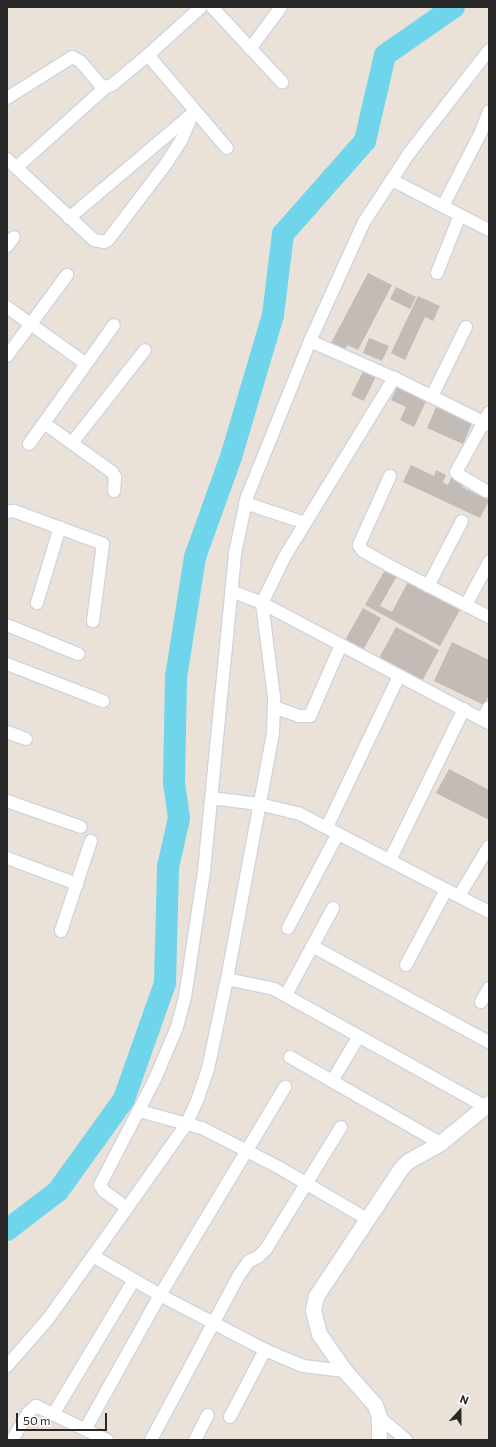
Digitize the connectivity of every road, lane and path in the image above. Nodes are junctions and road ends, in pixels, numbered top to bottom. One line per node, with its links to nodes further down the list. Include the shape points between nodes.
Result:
1 (203, 7): 3 (street); 5 (street)
2 (281, 7): 3 (street)
3 (250, 49): 6 (street)
4 (489, 50): 14 (street)
5 (148, 55): 7 (street, via 112,85); 10 (street)
6 (282, 82)
7 (106, 87): 8 (street, via 100,85 81,62 72,57); 13 (street)
8 (7, 98)
9 (489, 111): 15 (street)
10 (194, 112): 11 (street); 17 (street); 17 (street, via 177,148 108,240 94,240)
11 (228, 148)
12 (7, 159): 13 (street)
13 (17, 167): 17 (street)
14 (392, 180): 15 (street); 25 (street, via 364,222)
15 (443, 206): 16 (street)
16 (460, 215): 18 (street); 19 (street)
17 (69, 218)
18 (489, 230)
19 (437, 273)
20 (67, 275): 22 (street)
21 (7, 307): 22 (street)
22 (31, 324): 27 (street); 28 (street)
23 (114, 325): 28 (street)
24 (466, 327): 30 (street)
25 (310, 341): 29 (street); 38 (street)
26 (145, 350): 33 (street)
27 (7, 356)
28 (86, 364): 32 (street)
29 (394, 378): 30 (street); 41 (street)
30 (432, 396): 31 (street)
31 (487, 420): 37 (street, via 456,472)
32 (44, 422): 33 (street); 34 (street)
33 (72, 443): 36 (street, via 112,472 115,478)
34 (28, 444)
35 (390, 476): 44 (street, via 359,545 363,551)
36 (114, 491)
37 (486, 491)
38 (245, 503): 41 (street); 45 (street, via 238,532)
39 (7, 512): 42 (street, via 14,511)
40 (462, 521): 44 (street)
41 (306, 523): 47 (street)
42 (60, 527): 46 (street); 50 (street, via 103,544)
43 (489, 562): 48 (street)
44 (428, 586): 48 (street)
45 (231, 591): 47 (street); 63 (street)
46 (37, 603)
47 (262, 603): 52 (street); 57 (street)
48 (466, 606): 49 (street)
49 (489, 617)
50 (93, 621)
51 (7, 625): 53 (street)
52 (341, 645): 55 (street); 57 (street, via 310,716 299,716)
53 (78, 654)
54 (7, 664): 56 (street)
55 (399, 676): 59 (street); 67 (street)
56 (103, 701)
57 (274, 707): 65 (street, via 273,734)
58 (489, 707): 60 (street)
59 (464, 710): 60 (street); 72 (street)
60 (486, 721)
61 (7, 732): 62 (street)
62 (26, 739)
63 (211, 798): 65 (street); 92 (street, via 204,871 185,997 165,1056)
64 (7, 801): 66 (street)
65 (259, 804): 67 (street, via 300,814); 82 (street)
66 (81, 827)
67 (327, 827): 68 (street)
68 (338, 832): 72 (street); 78 (street)
69 (91, 841): 73 (street)
70 (489, 846): 75 (street)
71 (7, 858): 73 (street)
72 (390, 860): 74 (street)
73 (77, 884): 79 (street)
74 (446, 890): 75 (street); 81 (street)
75 (459, 896): 77 (street)
76 (333, 908): 80 (street)
77 (489, 912)
78 (288, 928)
79 (61, 931)
80 (312, 946): 84 (street); 87 (street)
81 (406, 965)
82 (227, 979): 84 (street, via 261,985); 93 (street, via 208,1069)
83 (489, 988): 85 (street)
84 (286, 995): 86 (street)
85 (481, 1002)
86 (359, 1036): 89 (street); 91 (street)
87 (489, 1042)
88 (290, 1056): 89 (street)
89 (332, 1081): 95 (street)
90 (285, 1087): 96 (street)
91 (488, 1105): 95 (street)
92 (139, 1111): 93 (street); 98 (street, via 100,1185)
93 (188, 1123): 96 (street); 98 (street)
94 (341, 1127): 97 (street)
95 (440, 1144): 99 (street, via 408,1161)
96 (247, 1151): 97 (street); 102 (street)
97 (307, 1183): 99 (street); 103 (street, via 266,1249 249,1261 242,1271)
98 (127, 1208): 100 (street)
99 (367, 1219): 106 (street, via 323,1284 316,1296 313,1310 319,1334)
100 (93, 1256): 101 (street); 105 (street, via 48,1319)
101 (134, 1280): 102 (street); 107 (street)
102 (160, 1295): 103 (street); 111 (street)
103 (213, 1324): 104 (street); 114 (street)
104 (264, 1350): 106 (street, via 303,1366); 109 (street)
105 (7, 1366)
106 (345, 1372): 110 (street, via 372,1402)
107 (54, 1413): 111 (street); 112 (street, via 33,1406)
108 (208, 1415): 115 (street)
109 (230, 1417)
110 (379, 1417): 116 (street); 117 (street)
111 (86, 1428): 113 (street)
112 (12, 1440)
113 (107, 1440)
114 (151, 1440)
115 (195, 1440)
116 (379, 1440)
117 (406, 1440)

